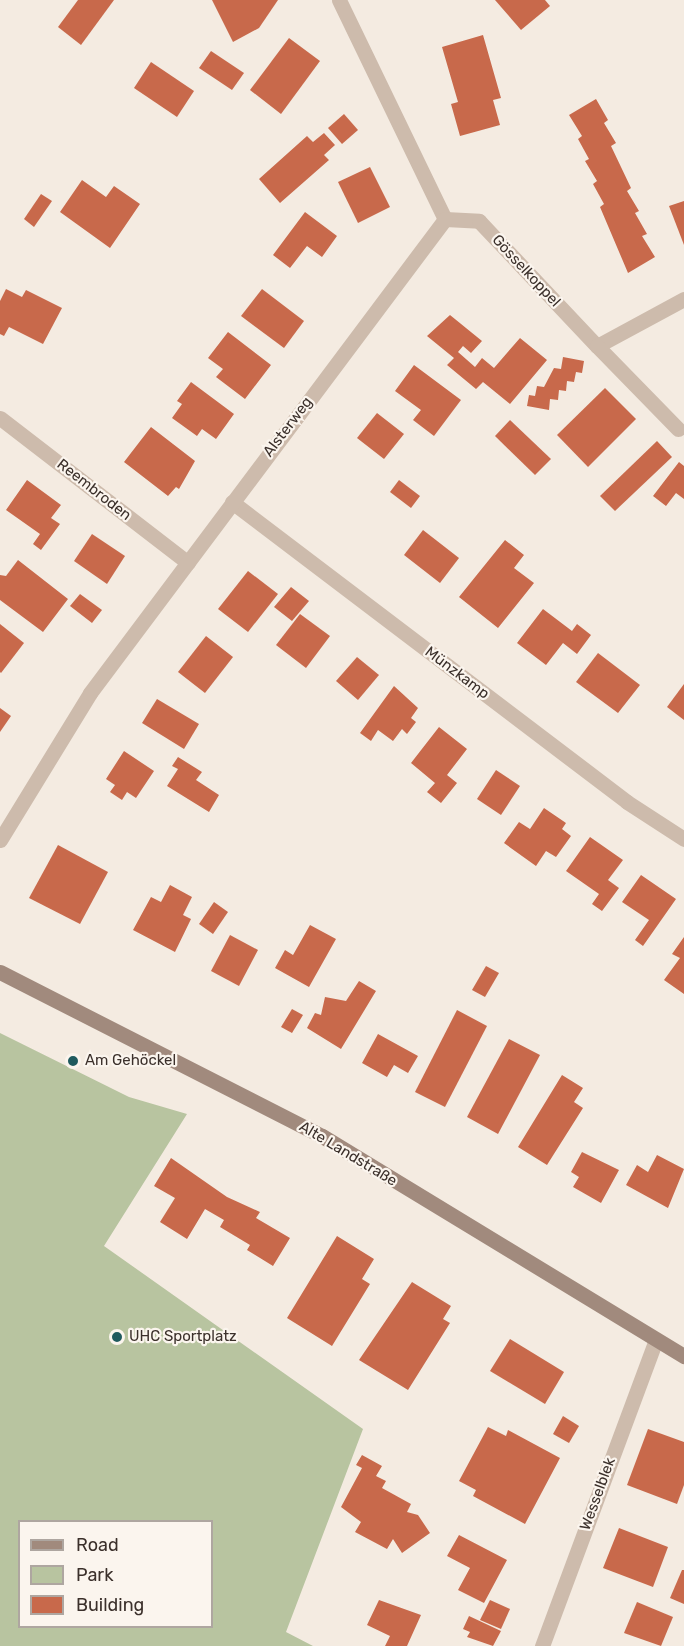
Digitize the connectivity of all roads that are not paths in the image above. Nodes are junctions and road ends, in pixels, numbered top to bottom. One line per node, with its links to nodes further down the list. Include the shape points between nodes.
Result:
1 (345, 3): 2 (street)
2 (445, 219): 4 (street, Gösselkoppel, via 479,221); 7 (street, Alsterweg)
3 (684, 299): 4 (street)
4 (597, 346): 6 (street, Gösselkoppel)
5 (0, 418): 8 (street, Reembroden)
6 (678, 429)
7 (232, 502): 8 (street, Alsterweg); 9 (street, Münzkamp, via 627,802)
8 (188, 563): 10 (street, Alsterweg, via 90,693)
9 (684, 839)
10 (0, 840)
11 (0, 972): 12 (main road, Alte Landstraße, via 322,1136)
12 (655, 1342): 13 (main road, Alte Landstraße); 14 (street, Wesselblek)
13 (684, 1356)
14 (542, 1646)

